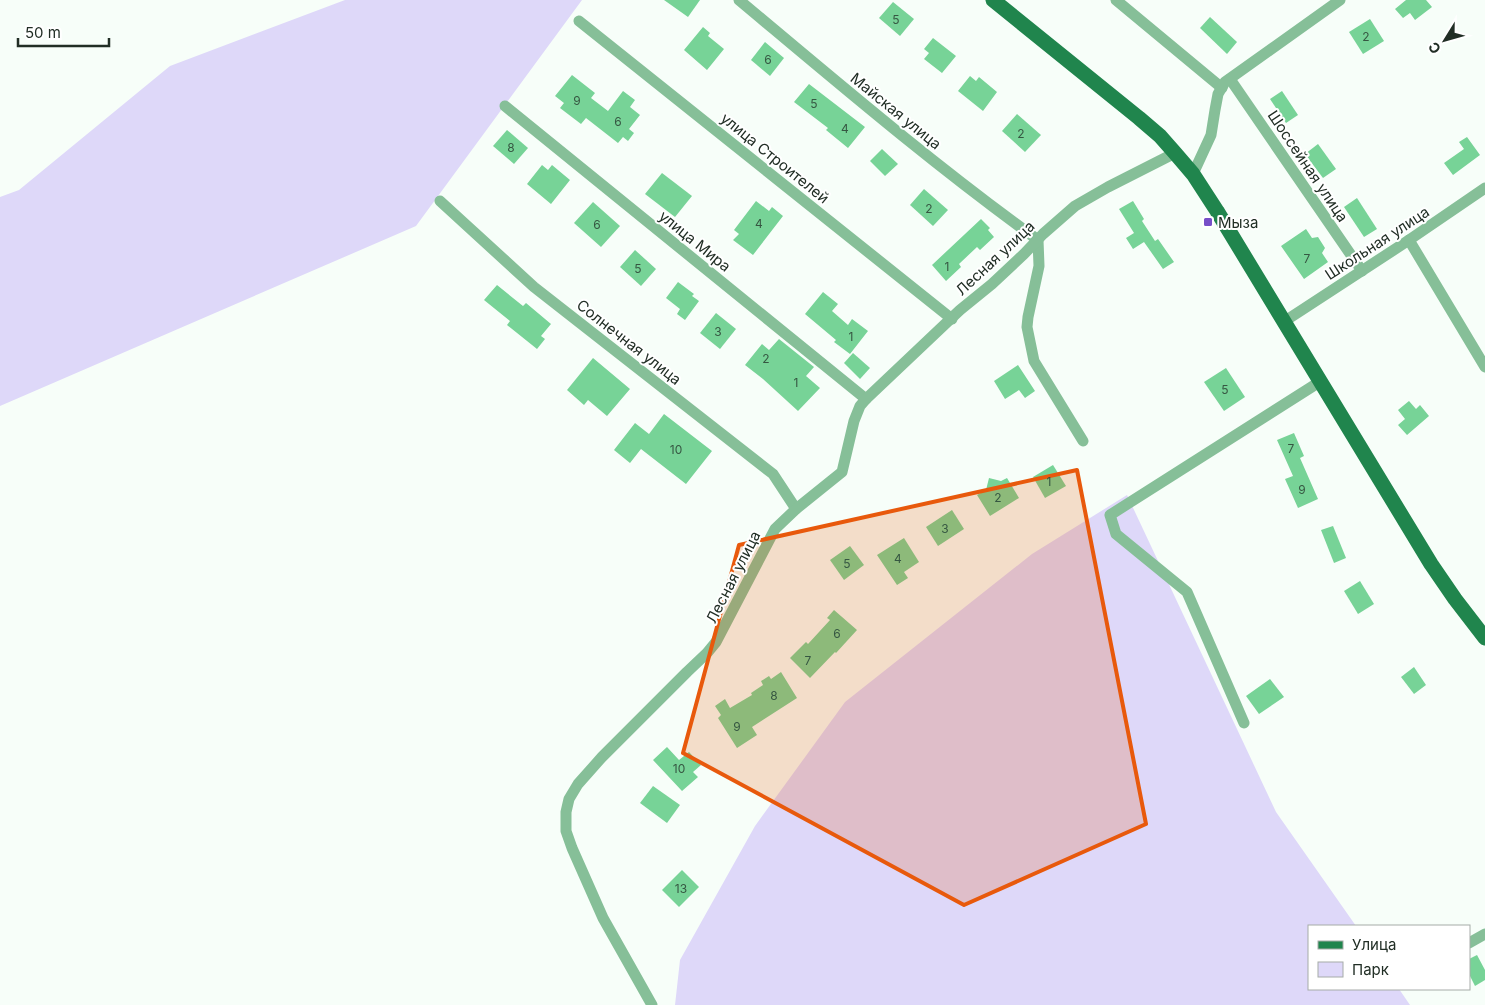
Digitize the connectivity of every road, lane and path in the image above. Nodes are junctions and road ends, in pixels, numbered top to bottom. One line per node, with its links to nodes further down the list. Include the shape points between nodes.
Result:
1 (739, 0): 13 (street, Майская улица, via 895,130)
2 (993, 0): 9 (main road, via 1139,118)
3 (1116, 0): 7 (street)
4 (1340, 0): 6 (street)
5 (579, 21): 16 (street, улица Строителей)
6 (1230, 79): 7 (street); 15 (street, Шоссейная улица)
7 (1222, 88): 10 (street, via 1214,110 1211,135)
8 (505, 106): 20 (street, улица Мира)
9 (1175, 153): 10 (main road); 13 (street, Лесная улица, via 1075,206)
10 (1193, 174): 17 (main road)
11 (1485, 188): 14 (street, Школьная улица)
12 (440, 201): 22 (street, Солнечная улица, via 534,287 773,474)
13 (1038, 240): 16 (street, Лесная улица); 21 (street, via 1039,266 1028,317 1031,348 1034,361)
14 (1409, 240): 15 (street, Школьная улица); 18 (street)
15 (1362, 271): 17 (street, Школьная улица)
16 (952, 319): 20 (street, Лесная улица)
17 (1285, 321): 19 (main road)
18 (1485, 367)
19 (1321, 381): 23 (main road, via 1431,564); 24 (street, via 1110,515 1116,534 1187,592)
20 (866, 399): 22 (street, Лесная улица, via 854,421 842,472)
21 (1083, 441)
22 (796, 509): 27 (street, Лесная улица, via 774,529 707,654 602,757 569,799 566,831 572,848 603,918)
23 (1485, 638)
24 (1244, 723)
25 (1485, 934): 26 (street)
26 (1470, 942)
27 (652, 1005)

